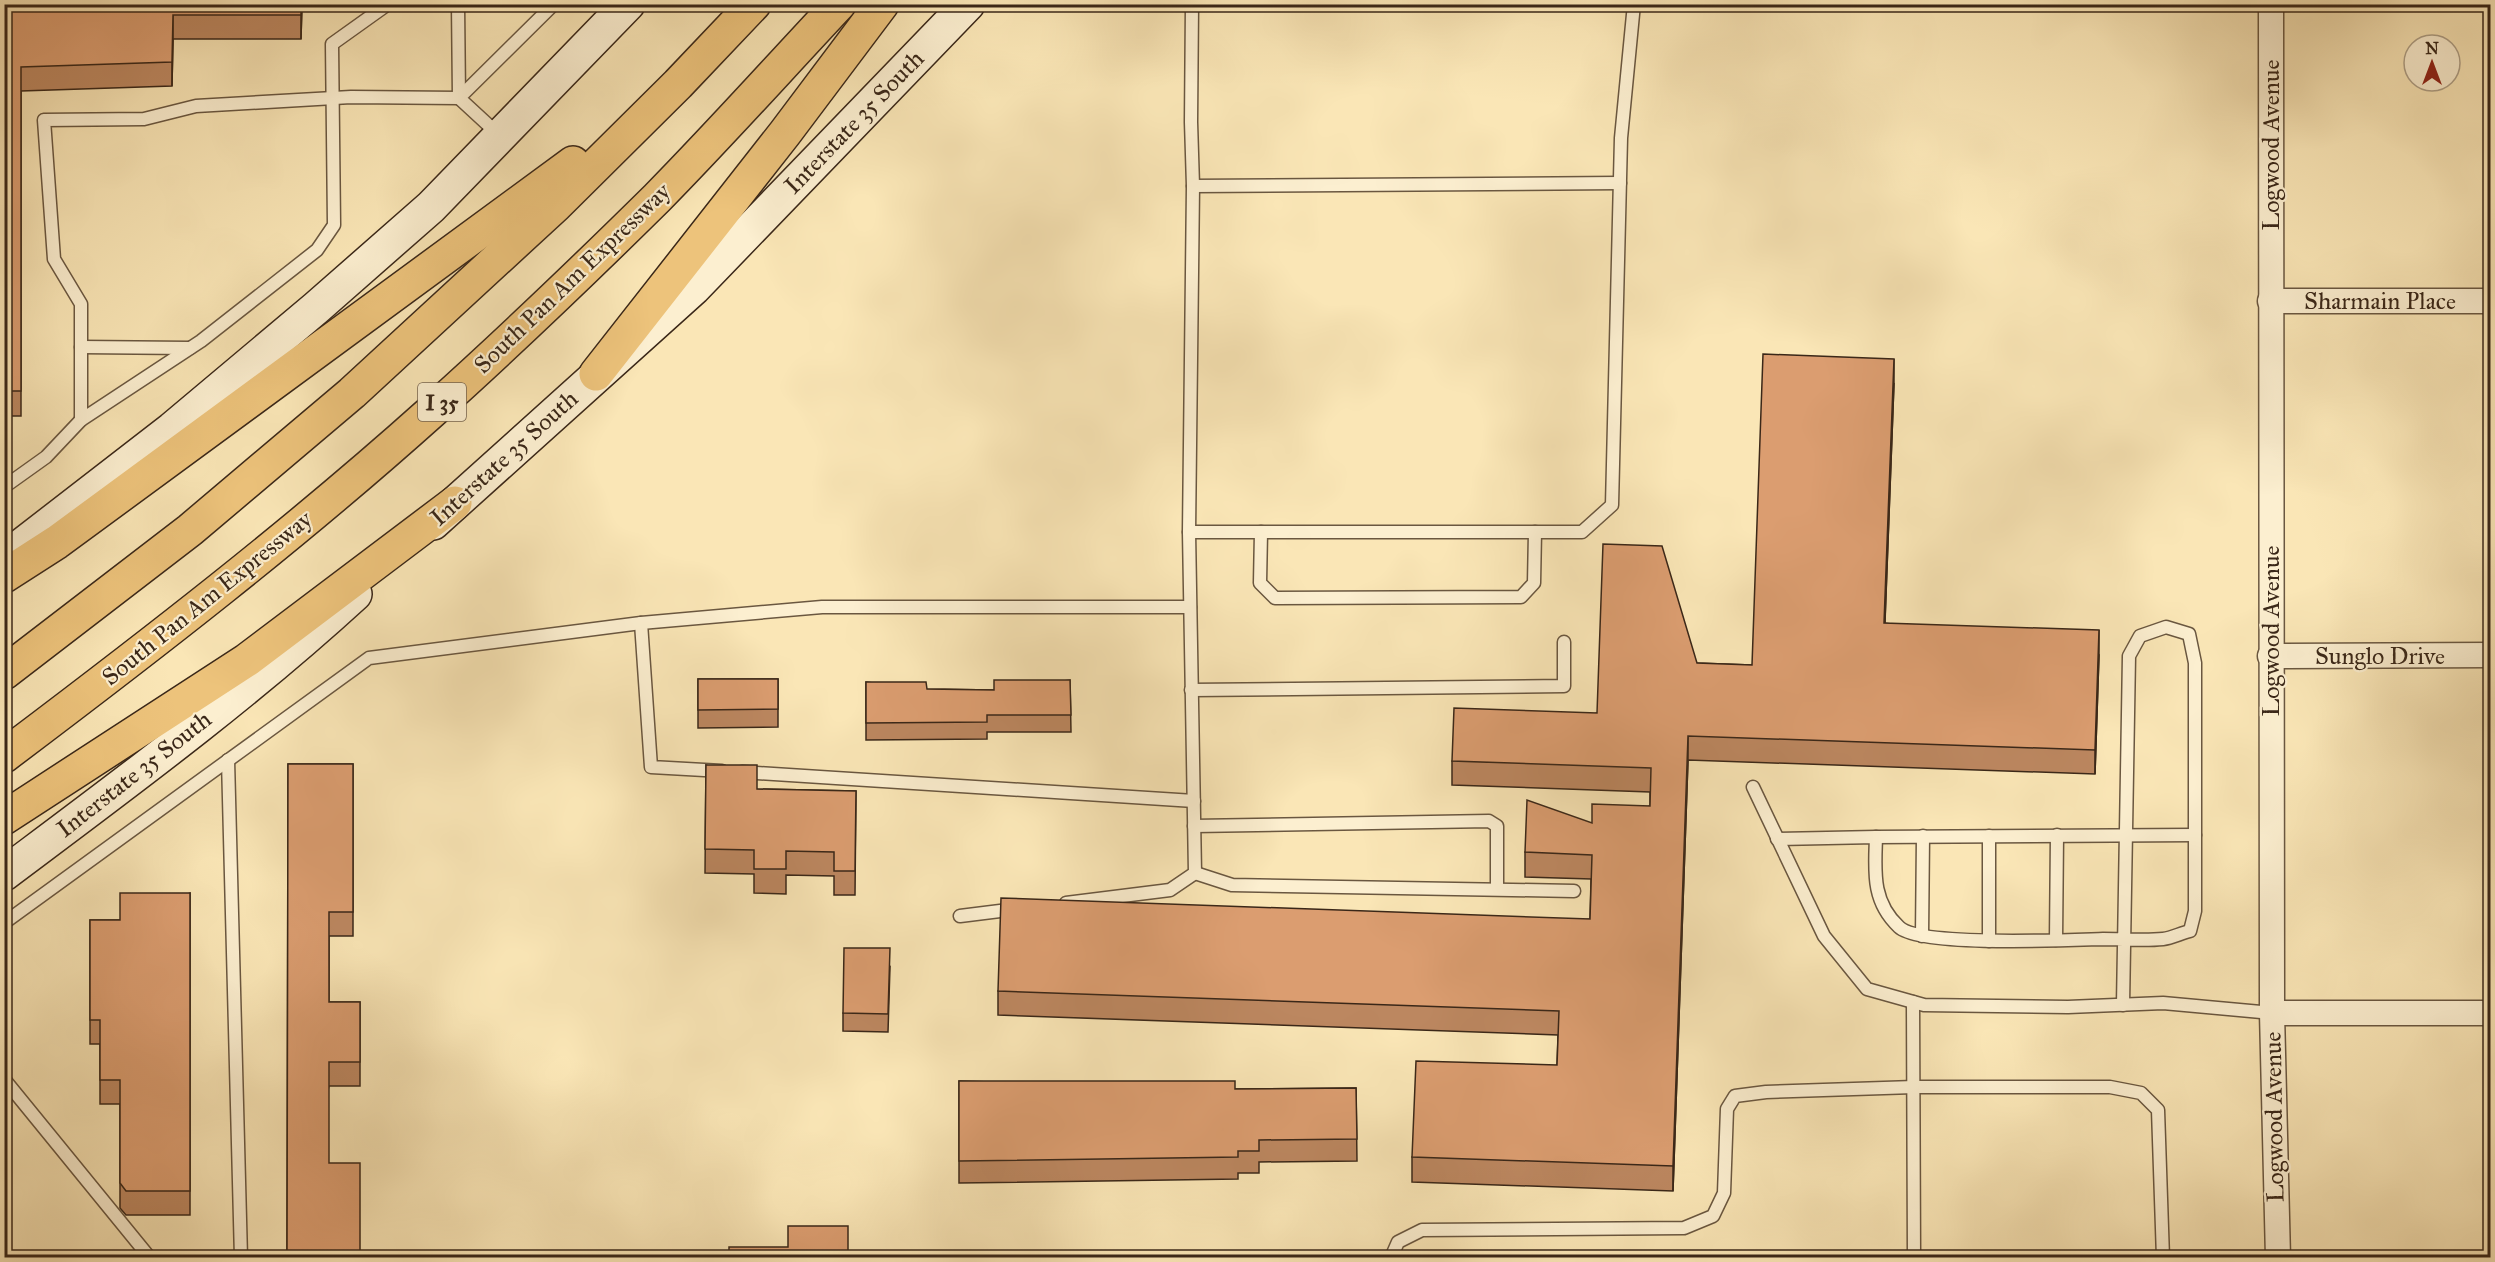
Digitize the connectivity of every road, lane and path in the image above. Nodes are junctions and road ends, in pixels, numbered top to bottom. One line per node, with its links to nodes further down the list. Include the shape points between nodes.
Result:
1 (388, 4): 13 (lane, via 332,44)
2 (458, 4): 14 (lane)
3 (554, 4): 14 (lane)
4 (628, 4): 15 (main road)
5 (754, 4): 12 (highway)
6 (839, 4): 38 (highway, South Pan Am Expressway / I 35, via 658,197 431,412 219,592)
7 (882, 4): 22 (highway)
8 (968, 4): 22 (main road, Interstate 35 South, via 694,288)
9 (1192, 4): 17 (lane)
10 (1634, 4): 16 (lane)
11 (2271, 4): 18 (street, Logwood Avenue)
12 (678, 84): 30 (highway, via 504,216 57,542); 36 (highway, via 556,205 352,393 190,530)
13 (332, 98): 14 (lane); 20 (lane, via 196,106 144,119 45,120 54,259 81,304); 21 (lane, via 334,225 317,250)
14 (459, 98): 15 (lane)
15 (501, 136): 29 (main road, via 431,207 316,308 172,429)
16 (1620, 183): 17 (lane); 28 (lane, via 1612,505 1582,532)
17 (1193, 186): 26 (lane)
18 (2270, 301): 19 (street, Sharmain Place); 35 (street, Logwood Avenue)
19 (2490, 301)
20 (81, 346): 21 (lane); 23 (lane)
21 (190, 348): 23 (lane)
22 (596, 374): 25 (main road, Interstate 35 South)
23 (81, 420): 24 (lane, via 46,457)
24 (4, 487)
25 (455, 503): 42 (highway, via 247,660); 51 (main road, Interstate 35 South, via 309,636)
26 (1189, 532): 27 (lane); 31 (lane)
27 (1261, 532): 28 (lane); 28 (lane, via 1260,583 1275,598 1521,597 1534,583)
28 (1535, 532)
29 (4, 559)
30 (4, 576)
31 (1190, 607): 32 (lane, via 822,607); 37 (lane)
32 (641, 623): 39 (lane, via 369,658); 41 (lane, via 651,766)
33 (1564, 642): 37 (lane, via 1564,686)
34 (2490, 655): 35 (street, Sunglo Drive)
35 (2270, 656): 65 (street, Logwood Avenue)
36 (4, 673)
37 (1191, 690): 41 (lane)
38 (4, 756)
39 (228, 760): 58 (lane); 70 (lane)
40 (1753, 787): 50 (lane)
41 (1194, 801): 43 (lane)
42 (4, 818)
43 (1194, 826): 52 (lane); 53 (lane, via 1489,821 1497,826)
44 (2057, 835): 45 (lane); 48 (lane); 61 (lane)
45 (2126, 835): 46 (lane); 46 (lane, via 2129,656 2140,636 2166,627 2189,634 2195,663); 60 (lane)
46 (2195, 835): 60 (lane, via 2195,911 2190,931 2165,939)
47 (1923, 836): 48 (lane); 49 (lane); 59 (lane)
48 (1989, 836): 62 (lane)
49 (1876, 837): 50 (lane); 59 (lane, via 1875,882 1883,905 1900,928)
50 (1777, 838): 63 (lane, via 1824,936 1867,989)
51 (4, 873)
52 (1195, 873): 53 (lane, via 1232,885); 55 (lane, via 1170,890)
53 (1497, 889): 54 (lane)
54 (1574, 891)
55 (1053, 904)
56 (1030, 907): 57 (lane)
57 (960, 916)
58 (4, 923)
59 (1922, 936): 62 (lane)
60 (2124, 939): 61 (lane); 64 (lane)
61 (2056, 940): 62 (lane)
62 (1989, 941)
63 (1912, 1002): 64 (lane); 68 (lane)
64 (2124, 1005): 65 (lane, via 2163,1003)
65 (2272, 1013): 66 (street); 74 (street, Logwood Avenue)
66 (2490, 1013)
67 (4, 1079): 69 (lane)
68 (1914, 1087): 71 (lane, via 1735,1096 1727,1108 1724,1193 1713,1216 1684,1228 1422,1230 1398,1242); 72 (lane); 73 (lane, via 2110,1087 2141,1093 2158,1110)
69 (150, 1257)
70 (241, 1257)
71 (1391, 1257)
72 (1914, 1257)
73 (2163, 1257)
74 (2278, 1257)

